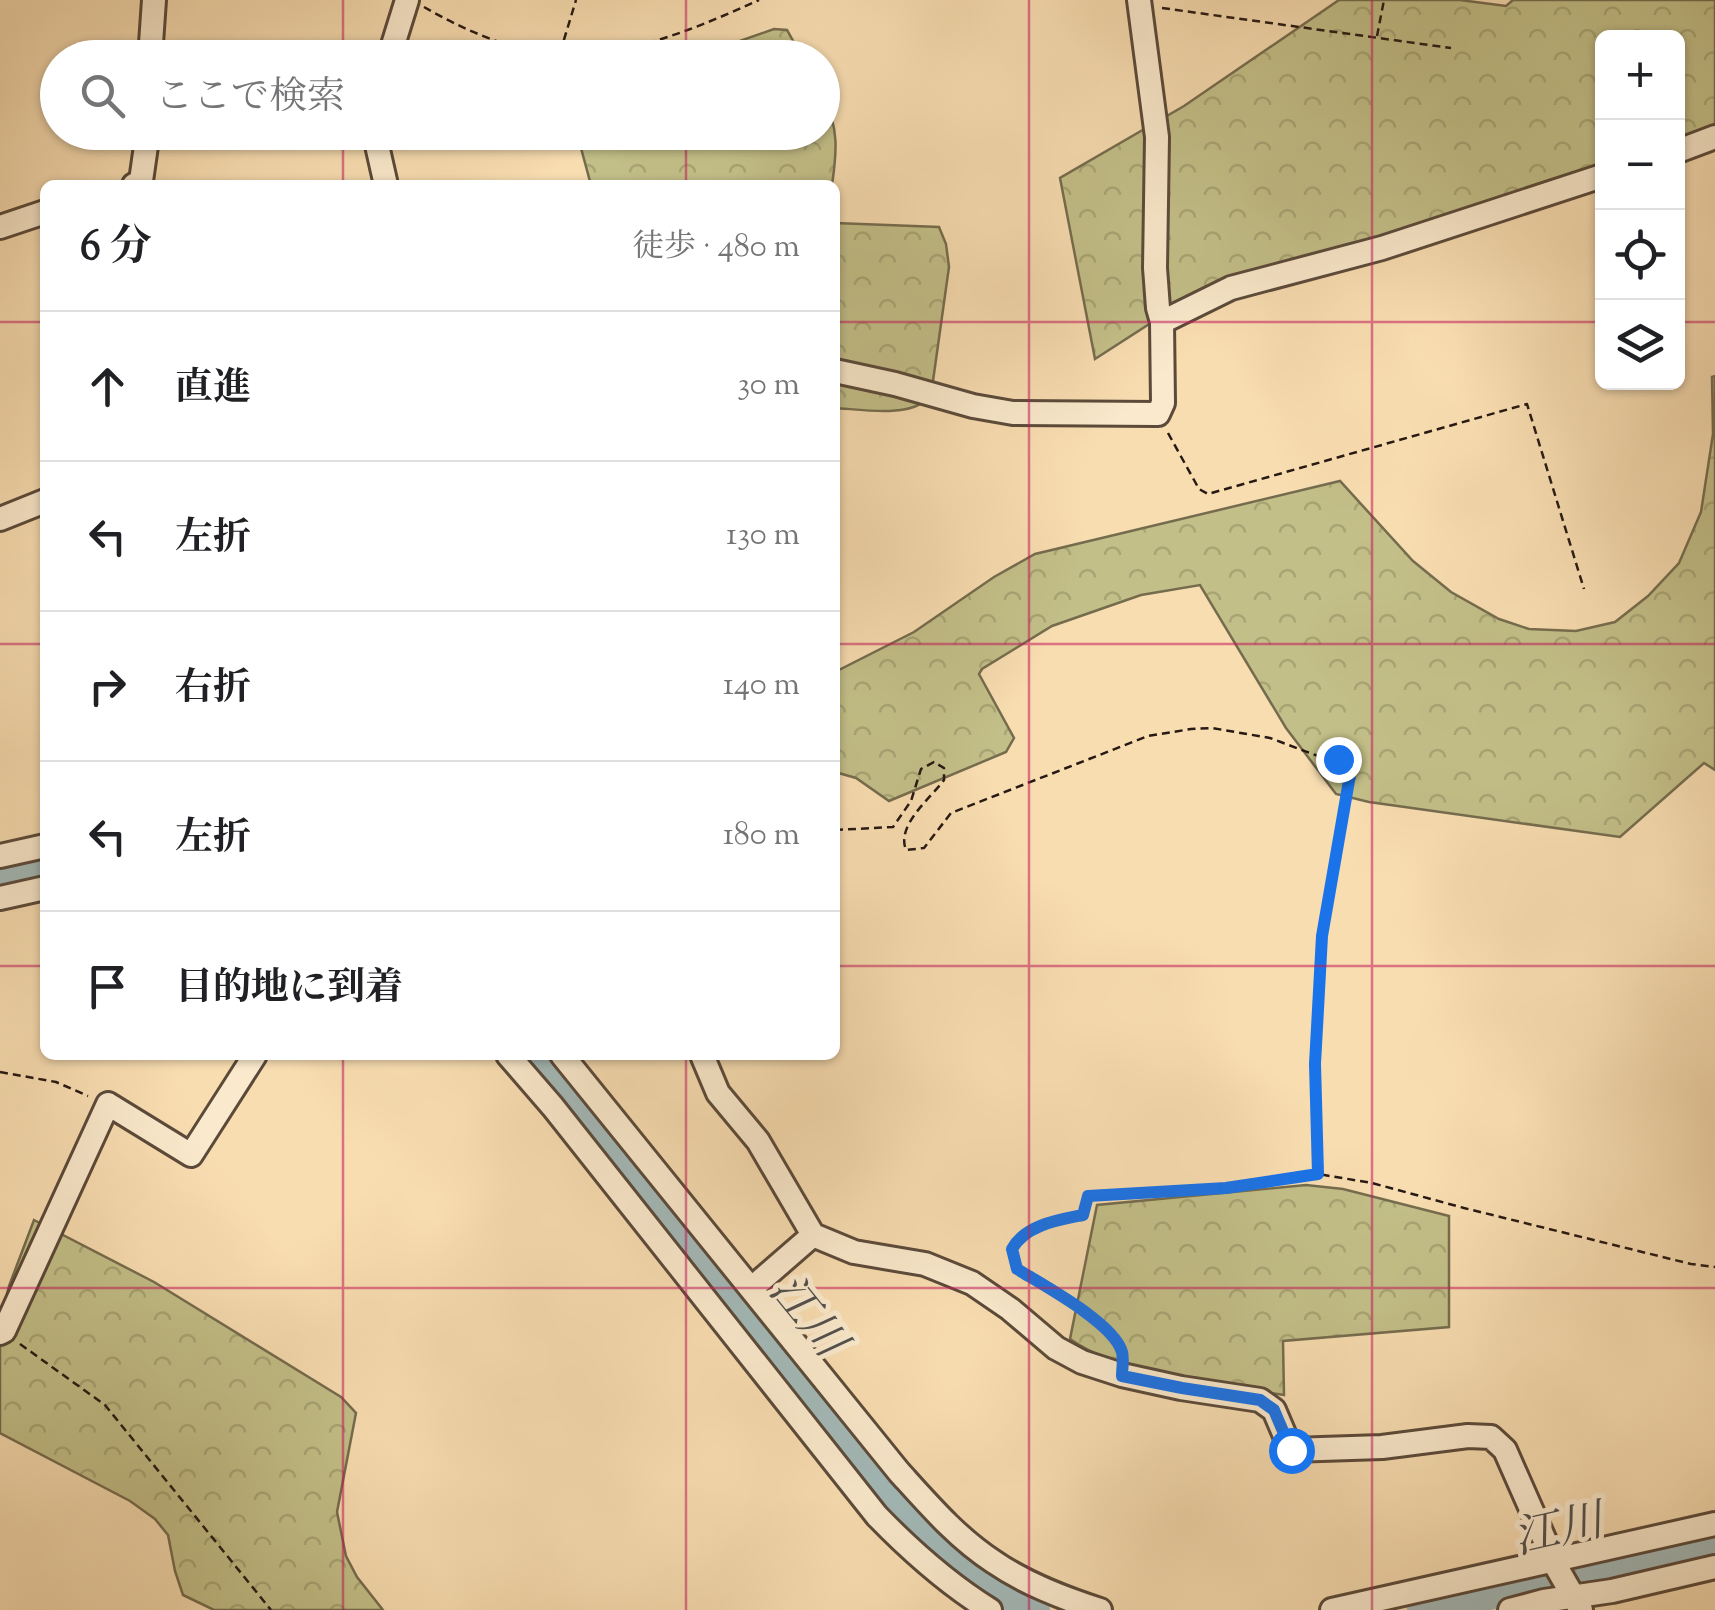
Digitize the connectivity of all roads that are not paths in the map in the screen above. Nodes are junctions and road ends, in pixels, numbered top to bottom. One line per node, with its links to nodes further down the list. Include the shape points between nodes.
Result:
1 (154, 0): 4 (street)
2 (414, 2): 5 (street)
3 (1140, 3): 15 (street, via 1157,137 1154,268)
4 (151, 40)
5 (398, 40)
6 (1715, 138): 7 (street)
7 (1685, 149)
8 (145, 150): 11 (street)
9 (378, 150): 12 (street)
10 (1595, 178): 15 (street, via 1382,248 1232,288)
11 (141, 180)
12 (385, 180)
13 (40, 214): 14 (street)
14 (0, 227)
15 (1162, 322): 16 (street, via 1158,414 1013,413)
16 (840, 372)
17 (40, 503): 18 (street)
18 (0, 519)
19 (40, 847): 20 (street)
20 (0, 856)
21 (40, 889): 22 (street)
22 (0, 898)
23 (252, 1060): 29 (street, via 191,1155 108,1104)
24 (512, 1060): 34 (street, via 878,1516 938,1574)
25 (566, 1060): 28 (street)
26 (704, 1060): 27 (street, via 718,1093 758,1141)
27 (813, 1235): 28 (street); 31 (street, via 972,1283 1082,1362 1122,1376 1260,1400 1274,1410 1291,1450 1491,1436 1505,1450)
28 (752, 1288): 35 (street, via 938,1515 993,1562)
29 (2, 1332)
30 (1715, 1524): 31 (street)
31 (1556, 1564): 33 (street); 36 (street)
32 (1715, 1567): 33 (street)
33 (1575, 1601): 37 (street)
34 (990, 1610)
35 (1100, 1610)
36 (1332, 1610)
37 (1510, 1610)

